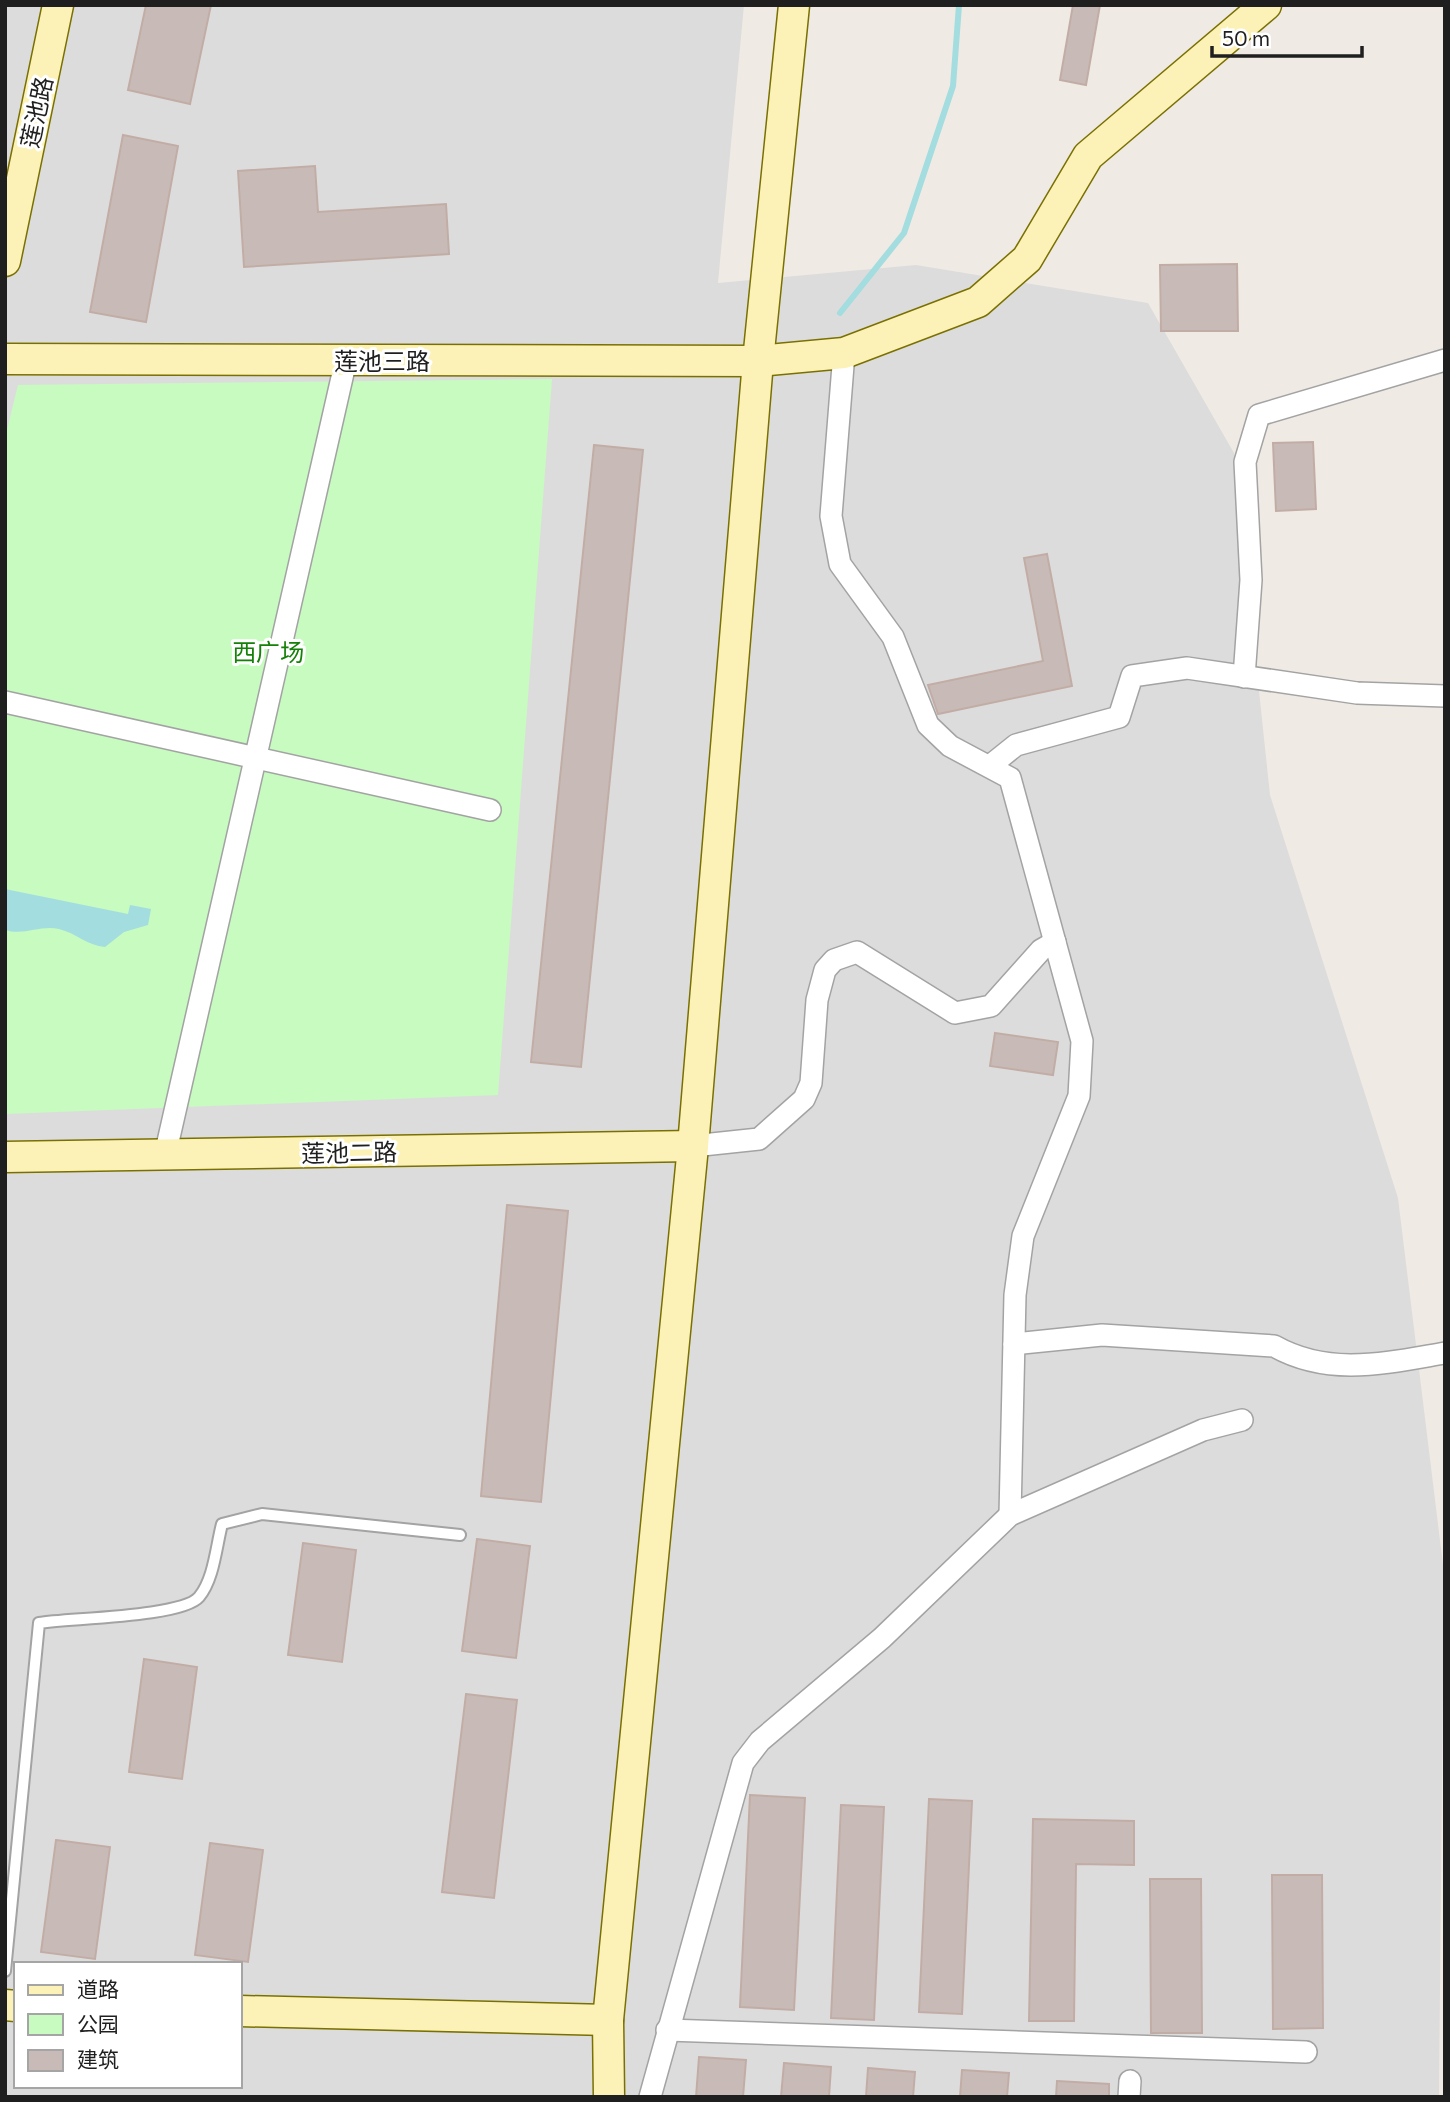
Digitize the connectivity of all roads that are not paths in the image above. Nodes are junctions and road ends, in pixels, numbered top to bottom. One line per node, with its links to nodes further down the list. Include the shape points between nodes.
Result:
1 (58, 5): 4 (street, 莲池路)
2 (794, 5): 9 (street)
3 (1266, 5): 5 (street, 莲池三路, via 1088,156 1027,259 978,302)
4 (5, 261)
5 (844, 353): 9 (street, 莲池三路); 14 (street, via 831,516 840,564 893,637 928,725 950,746)
6 (5, 359): 7 (street, 莲池三路)
7 (346, 360): 9 (street, 莲池三路); 13 (street)
8 (1445, 360): 10 (street, via 1259,415 1245,462 1251,580)
9 (758, 361): 17 (street)
10 (1244, 677): 11 (street, via 1357,693); 14 (street, via 1186,668 1132,676 1119,717 1016,745)
11 (1445, 696)
12 (5, 702): 13 (street)
13 (255, 758): 15 (street); 18 (street)
14 (990, 765): 16 (street, via 1010,778)
15 (490, 810)
16 (1055, 942): 17 (street, via 1041,950 991,1006 955,1013 857,953 834,960 825,970 817,1000 811,1083 804,1099 759,1139); 20 (street, via 1082,1041 1079,1096 1023,1236)
17 (693, 1146): 18 (street, 莲池二路); 27 (street)
18 (165, 1155): 19 (street, 莲池二路)
19 (5, 1157)
20 (1014, 1344): 21 (street, via 1102,1335 1274,1346 1297,1359 1366,1367); 23 (street)
21 (1445, 1353)
22 (1242, 1420): 23 (street, via 1203,1430)
23 (1010, 1516): 28 (street, via 882,1639 760,1741 743,1763)
24 (460, 1535): 25 (lane, via 262,1514 222,1524 198,1598 173,1611 39,1623)
25 (5, 1970)
26 (242, 2011): 27 (street)
27 (608, 2020): 30 (street)
28 (667, 2030): 29 (street); 31 (street)
29 (1306, 2052)
30 (610, 2097)
31 (650, 2097)

